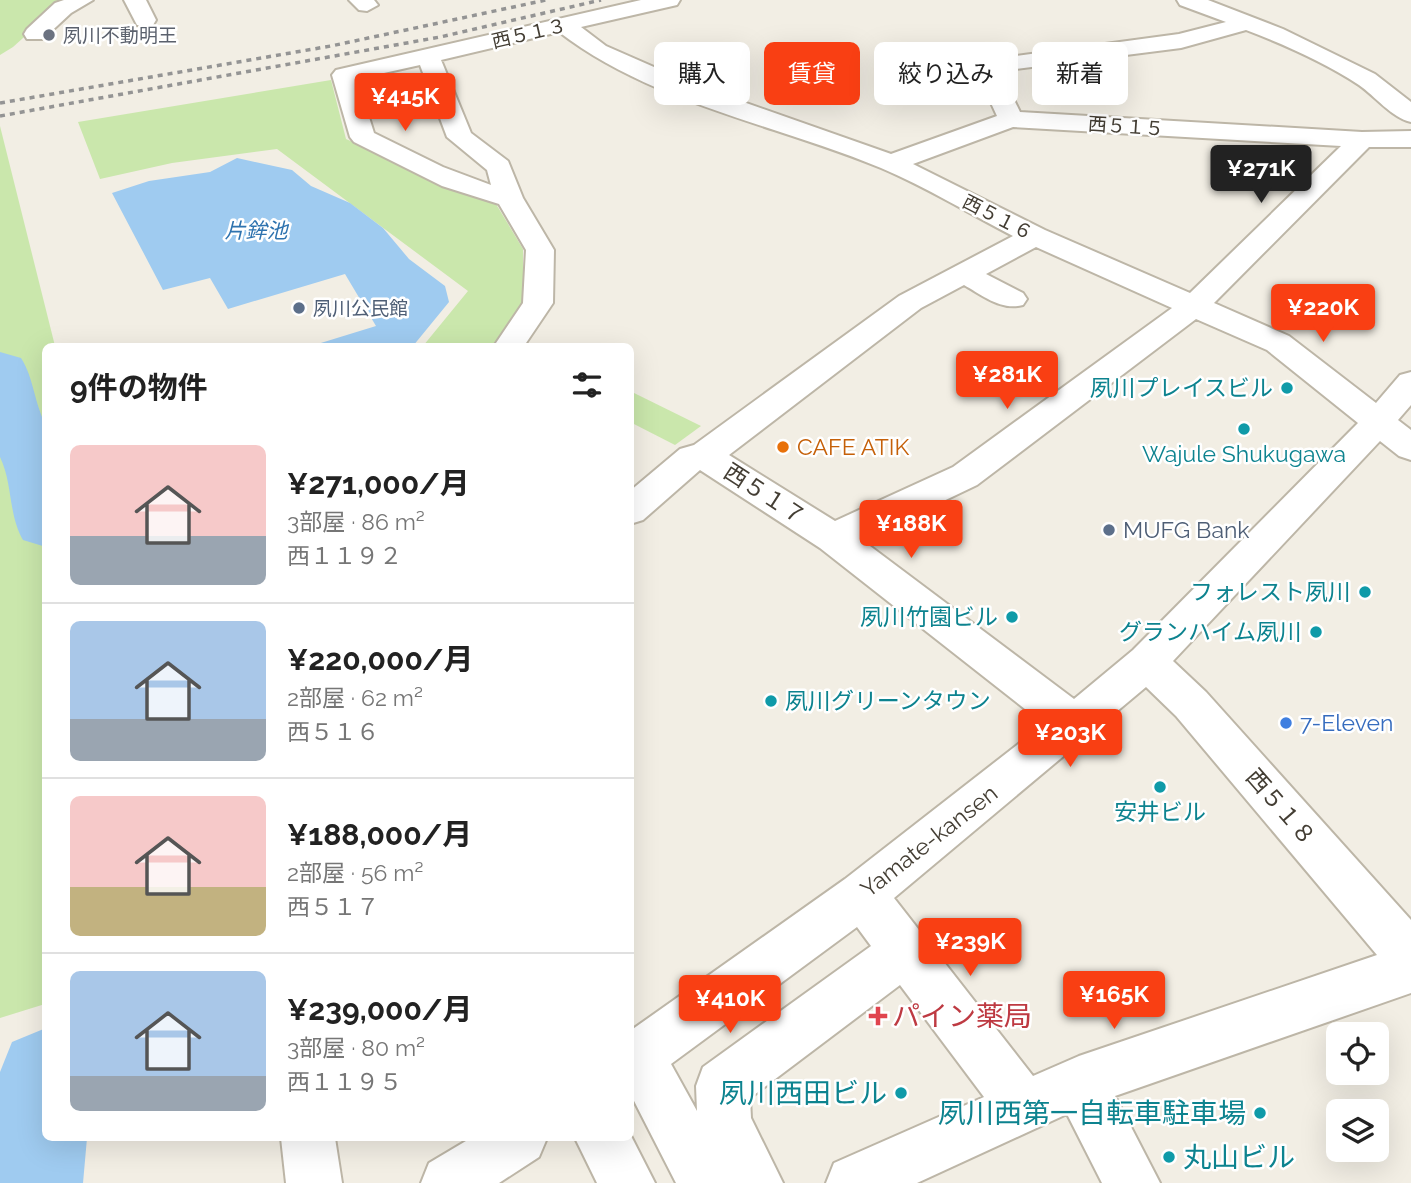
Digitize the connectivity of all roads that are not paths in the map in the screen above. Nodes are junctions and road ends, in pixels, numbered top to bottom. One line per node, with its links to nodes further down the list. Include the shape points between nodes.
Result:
1 (82, 0): 6 (street, via 63,8)
2 (669, 0): 5 (street, 西５１３)
3 (1188, 0): 4 (street)
4 (1250, 22): 8 (street, via 1394,96); 9 (street, via 1181,41 986,66)
5 (564, 25): 7 (street, 西５１３); 12 (street, 西５１６, via 598,51 687,90)
6 (35, 34)
7 (428, 56): 13 (street, via 460,136 499,167); 13 (street, 西５１３, via 344,75 363,137 439,176)
8 (1411, 115)
9 (1011, 119): 11 (street, 西５１５); 12 (street, 西５１５)
10 (1411, 139): 11 (street, 西５１５)
11 (1362, 141): 17 (street)
12 (891, 163): 14 (street, 西５１６)
13 (509, 198): 18 (street, via 540,250 538,303)
14 (1035, 236): 15 (street, 西５１７); 17 (street, 西５１６)
15 (964, 274): 16 (street); 22 (street, 西５１７, via 910,302)
16 (1012, 299)
17 (1195, 305): 20 (street, 西５１６, via 1278,342); 24 (street, via 965,476)
18 (511, 343)
19 (1411, 383): 20 (street, Yamate-kansen)
20 (1378, 423): 21 (street, 西５１６); 25 (street, Yamate-kansen)
21 (1411, 449)
22 (705, 456): 23 (street, via 692,458); 24 (street, 西５１７)
23 (634, 508)
24 (832, 538): 26 (street, 西５１７)
25 (1147, 662): 26 (street, Yamate-kansen); 29 (street, 西５１８, via 1191,704)
26 (1075, 724): 27 (street, Yamate-kansen)
27 (862, 895): 28 (street); 31 (street, Yamate-kansen)
28 (905, 951): 33 (street); 39 (street, via 722,1086 725,1123)
29 (1411, 957)
30 (1411, 968): 32 (street)
31 (634, 1059): 38 (street)
32 (1079, 1082): 33 (street); 41 (street)
33 (1022, 1105): 40 (street)
34 (308, 1141): 36 (street)
35 (603, 1141): 37 (street)
36 (314, 1183)
37 (627, 1183)
38 (706, 1183)
39 (755, 1183)
40 (854, 1183)
41 (1132, 1183)

